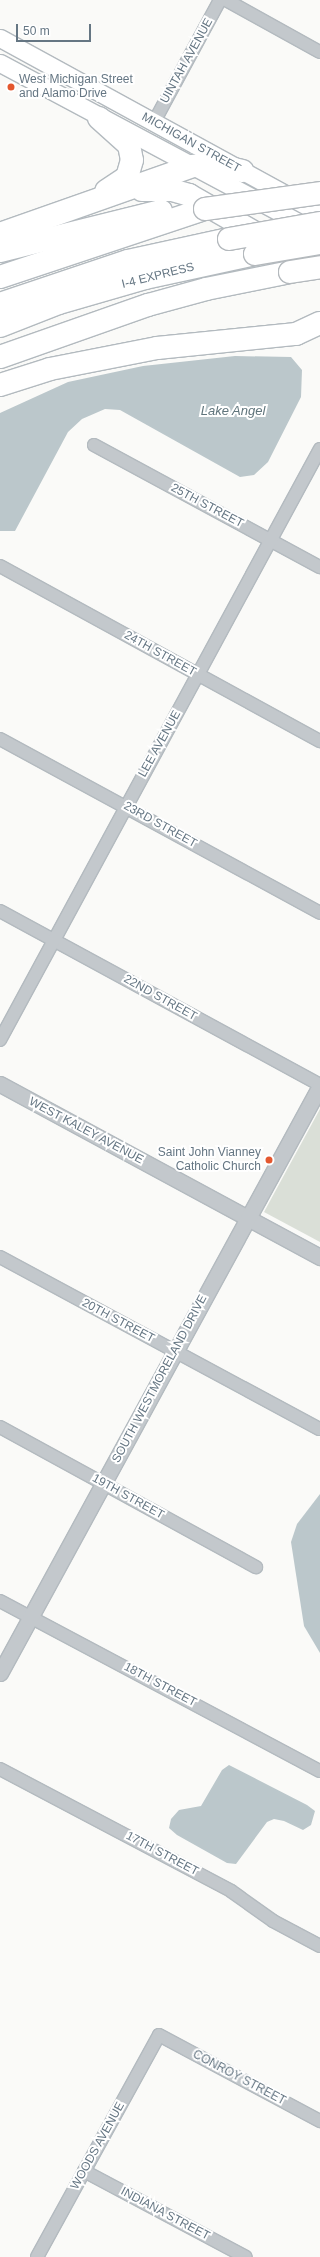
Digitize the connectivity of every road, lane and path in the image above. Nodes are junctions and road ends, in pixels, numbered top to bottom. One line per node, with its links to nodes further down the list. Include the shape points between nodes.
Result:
1 (220, 0): 7 (street, UINTAH AVENUE)
2 (226, 0): 4 (street)
3 (0, 38): 7 (main road, MICHIGAN STREET)
4 (320, 52)
5 (0, 63): 6 (main road, MICHIGAN STREET)
6 (99, 118): 8 (main road, MICHIGAN STREET); 14 (highway, via 129,145 132,160 127,177 109,189)
7 (154, 122): 9 (main road, MICHIGAN STREET)
8 (193, 166): 9 (highway, via 221,166); 11 (highway); 16 (main road, MICHIGAN STREET)
9 (242, 171): 13 (main road, MICHIGAN STREET)
10 (320, 193): 12 (highway, bridge)
11 (106, 198): 14 (highway); 21 (highway, via 143,189 172,190 189,195 238,222)
12 (205, 209): 19 (highway, via 186,205); 22 (highway)
13 (320, 213)
14 (33, 222): 17 (highway)
15 (320, 223): 23 (highway, I-4 EXPRESS, bridge, via 128,261)
16 (320, 233)
17 (0, 234)
18 (320, 243): 25 (highway, I-4 EXPRESS, bridge, via 145,278 59,303)
19 (0, 251)
20 (320, 267): 28 (highway, bridge, via 206,289 148,305)
21 (320, 274)
22 (0, 277)
23 (0, 304)
24 (320, 323): 26 (highway)
25 (0, 326)
26 (296, 334): 27 (highway, via 305,337); 29 (highway, via 157,348)
27 (320, 336)
28 (0, 357)
29 (116, 357): 30 (highway, via 50,369); 31 (highway)
30 (0, 385)
31 (0, 396)
32 (94, 445): 34 (street, 25TH STREET)
33 (320, 449): 34 (street, LEE AVENUE)
34 (270, 540): 36 (street, 25TH STREET); 37 (street, LEE AVENUE)
35 (0, 566): 37 (street, 24TH STREET)
36 (320, 567)
37 (198, 675): 39 (street, 24TH STREET); 40 (street, LEE AVENUE)
38 (0, 739): 40 (street, 23RD STREET)
39 (320, 741)
40 (126, 806): 42 (street, 23RD STREET); 43 (street, LEE AVENUE)
41 (0, 911): 43 (street, 22ND STREET)
42 (320, 913)
43 (55, 940): 44 (street, LEE AVENUE); 46 (street, 22ND STREET)
44 (0, 1040)
45 (0, 1084): 47 (street, WEST KALEY AVENUE)
46 (320, 1086): 47 (street, SOUTH WESTMORELAND DRIVE)
47 (247, 1217): 49 (street, WEST KALEY AVENUE); 50 (street, SOUTH WESTMORELAND DRIVE)
48 (0, 1257): 50 (street, 20TH STREET)
49 (320, 1257)
50 (175, 1352): 52 (street, 20TH STREET); 53 (street, SOUTH WESTMORELAND DRIVE)
51 (0, 1427): 53 (street, 19TH STREET)
52 (320, 1429)
53 (104, 1483): 54 (street, 19TH STREET); 56 (street, SOUTH WESTMORELAND DRIVE)
54 (256, 1567)
55 (0, 1601): 56 (street, 18TH STREET)
56 (30, 1617): 57 (street, SOUTH WESTMORELAND DRIVE); 59 (street, 18TH STREET)
57 (0, 1673)
58 (0, 1769): 60 (street, 17TH STREET, via 231,1891 273,1921)
59 (320, 1771)
60 (320, 1946)
61 (159, 2035): 62 (street, CONROY STREET); 63 (street, WOODS AVENUE)
62 (320, 2121)
63 (84, 2171): 64 (street, WOODS AVENUE); 65 (street, INDIANA STREET)
64 (37, 2257)
65 (246, 2257)

